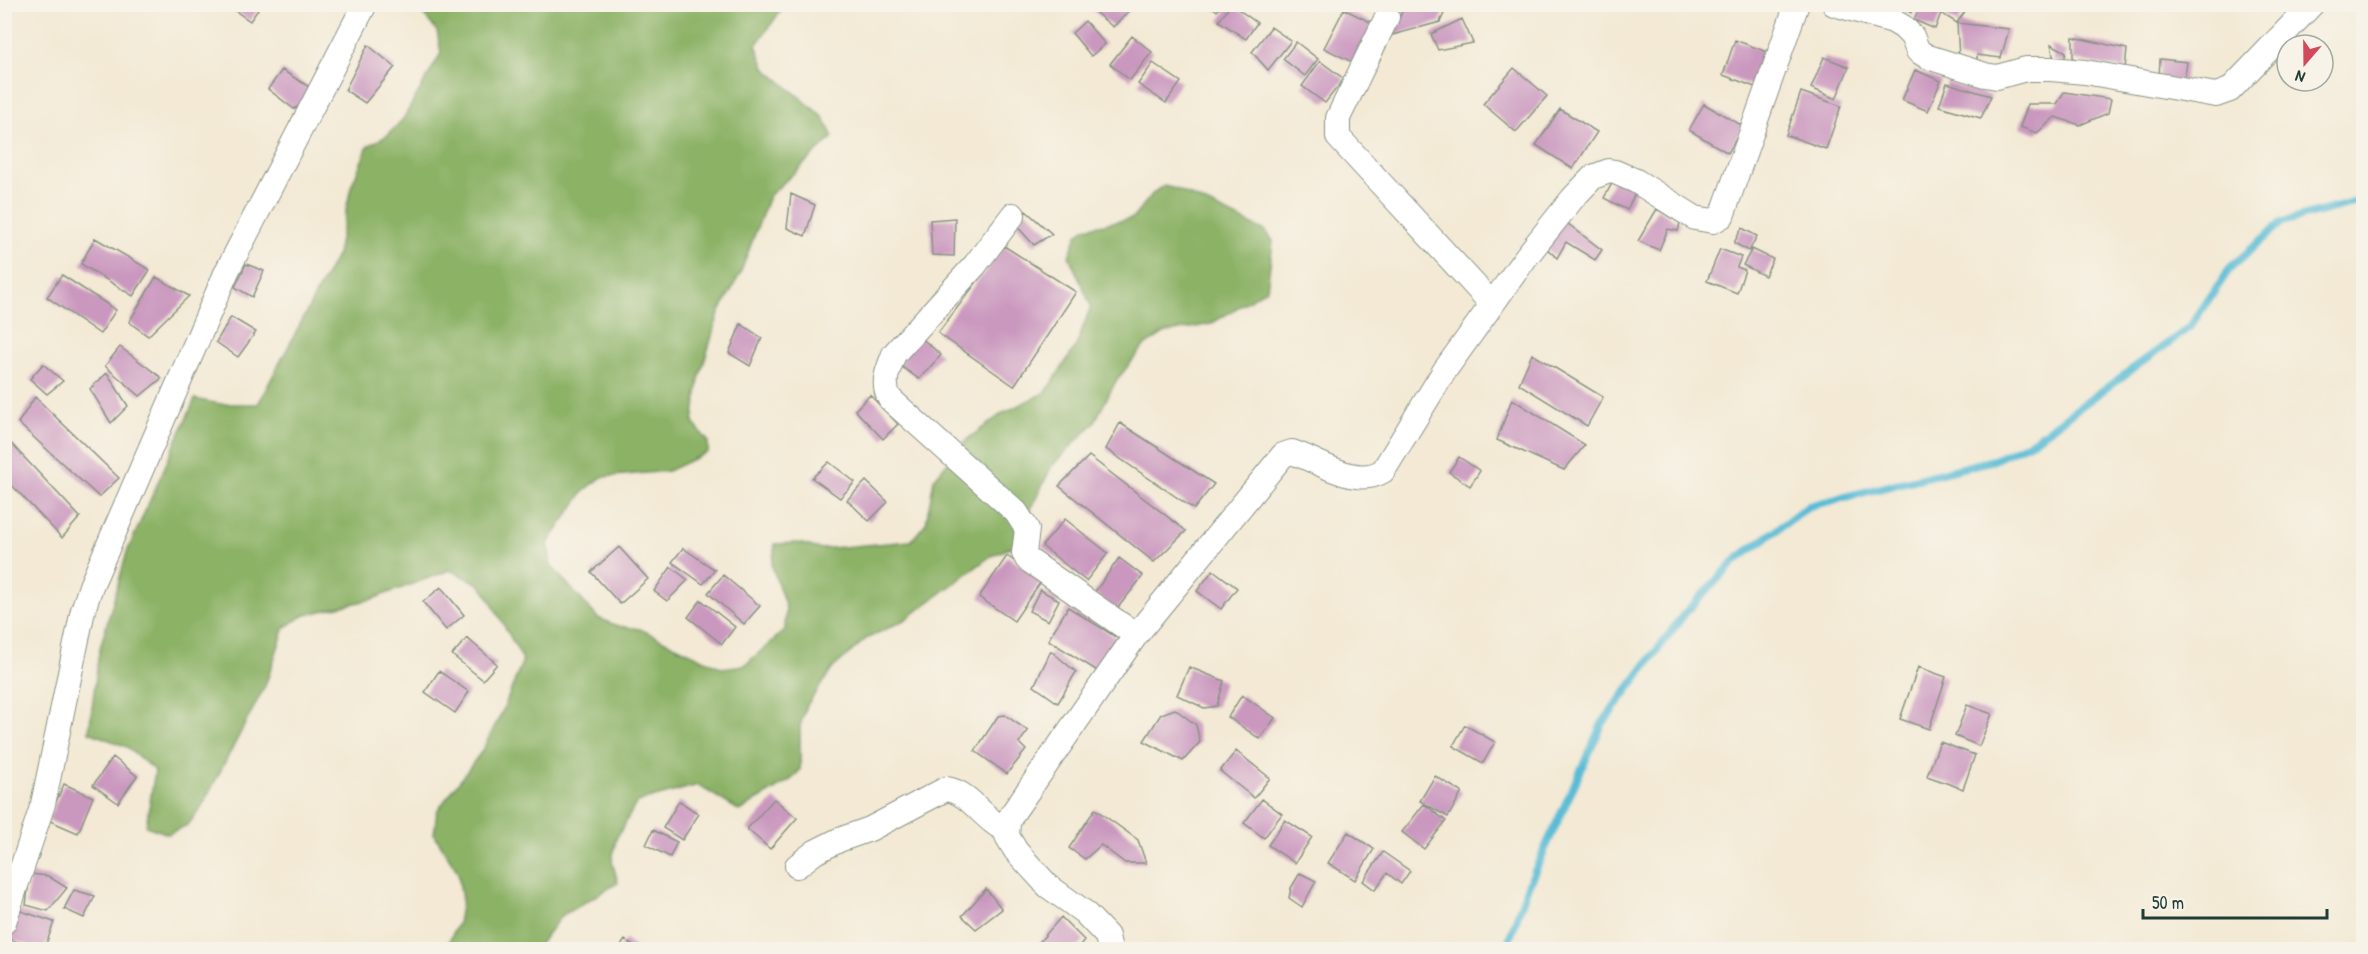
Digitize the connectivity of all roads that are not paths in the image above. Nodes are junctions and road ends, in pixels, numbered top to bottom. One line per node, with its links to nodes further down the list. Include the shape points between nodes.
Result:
1 (1797, 4): 7 (street, via 1722,216 1713,221 1695,218 1626,176 1600,173 1573,198)
2 (1834, 4): 3 (street, via 1893,21 1912,36 1918,51 1928,57 1985,75 1997,77 2026,69 2051,69 2216,95 2230,90)
3 (2312, 4)
4 (359, 7): 11 (street, via 227,271 91,586 43,804)
5 (1387, 17): 7 (street, via 1338,118 1338,137)
6 (1013, 215): 8 (street, via 975,265 894,354 885,390 890,399 1016,512 1027,529 1027,559)
7 (1492, 304): 8 (street, via 1445,370 1383,471 1361,478 1292,452 1283,455)
8 (1136, 635): 9 (street, via 1012,814)
9 (1007, 830): 10 (street, via 961,795 946,789 870,829 815,852); 12 (street, via 1016,852 1048,886 1084,912 1107,936)
10 (796, 866)
11 (4, 922)
12 (1110, 950)

